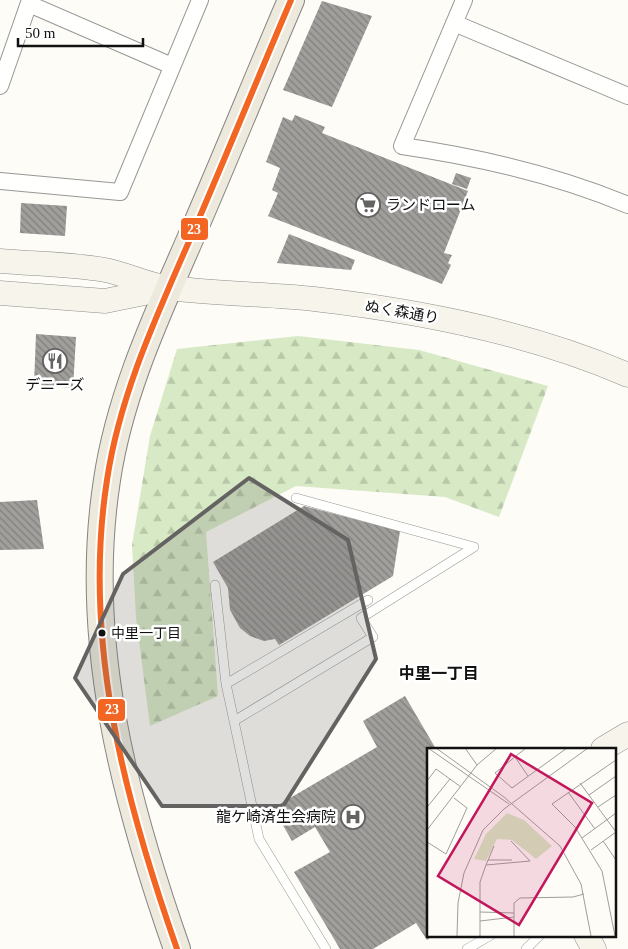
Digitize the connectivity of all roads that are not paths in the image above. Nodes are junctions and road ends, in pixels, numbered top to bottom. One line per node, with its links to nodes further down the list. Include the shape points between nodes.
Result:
1 (200, 0): 6 (street)
2 (291, 0): 12 (main road)
3 (464, 0): 5 (street)
4 (29, 2): 6 (street); 7 (street)
5 (454, 23): 8 (street); 10 (street, via 402,146 451,153 526,171)
6 (172, 66): 9 (street, via 120,192)
7 (0, 86)
8 (628, 96)
9 (0, 182)
10 (628, 205)
11 (0, 262): 12 (main road, ぬく森通り, via 106,270)
12 (168, 288): 13 (main road, ぬく森通り, via 105,301); 14 (main road, ぬく森通り, via 312,299 456,322 532,341); 25 (main road, via 132,380 112,450 101,528 99,602 102,652 122,766 141,841)
13 (0, 293)
14 (628, 375)
15 (296, 498): 19 (lane, via 474,547 360,618 373,637)
16 (215, 585): 18 (lane)
17 (368, 600): 18 (lane)
18 (226, 684): 19 (lane)
19 (234, 721): 26 (lane, via 259,839)
20 (628, 734): 21 (main road)
21 (605, 748)
22 (489, 936): 27 (lane)
23 (539, 936): 28 (lane)
24 (587, 936): 29 (main road)
25 (177, 949)
26 (326, 949)
27 (467, 949)
28 (526, 949)
29 (594, 949)

